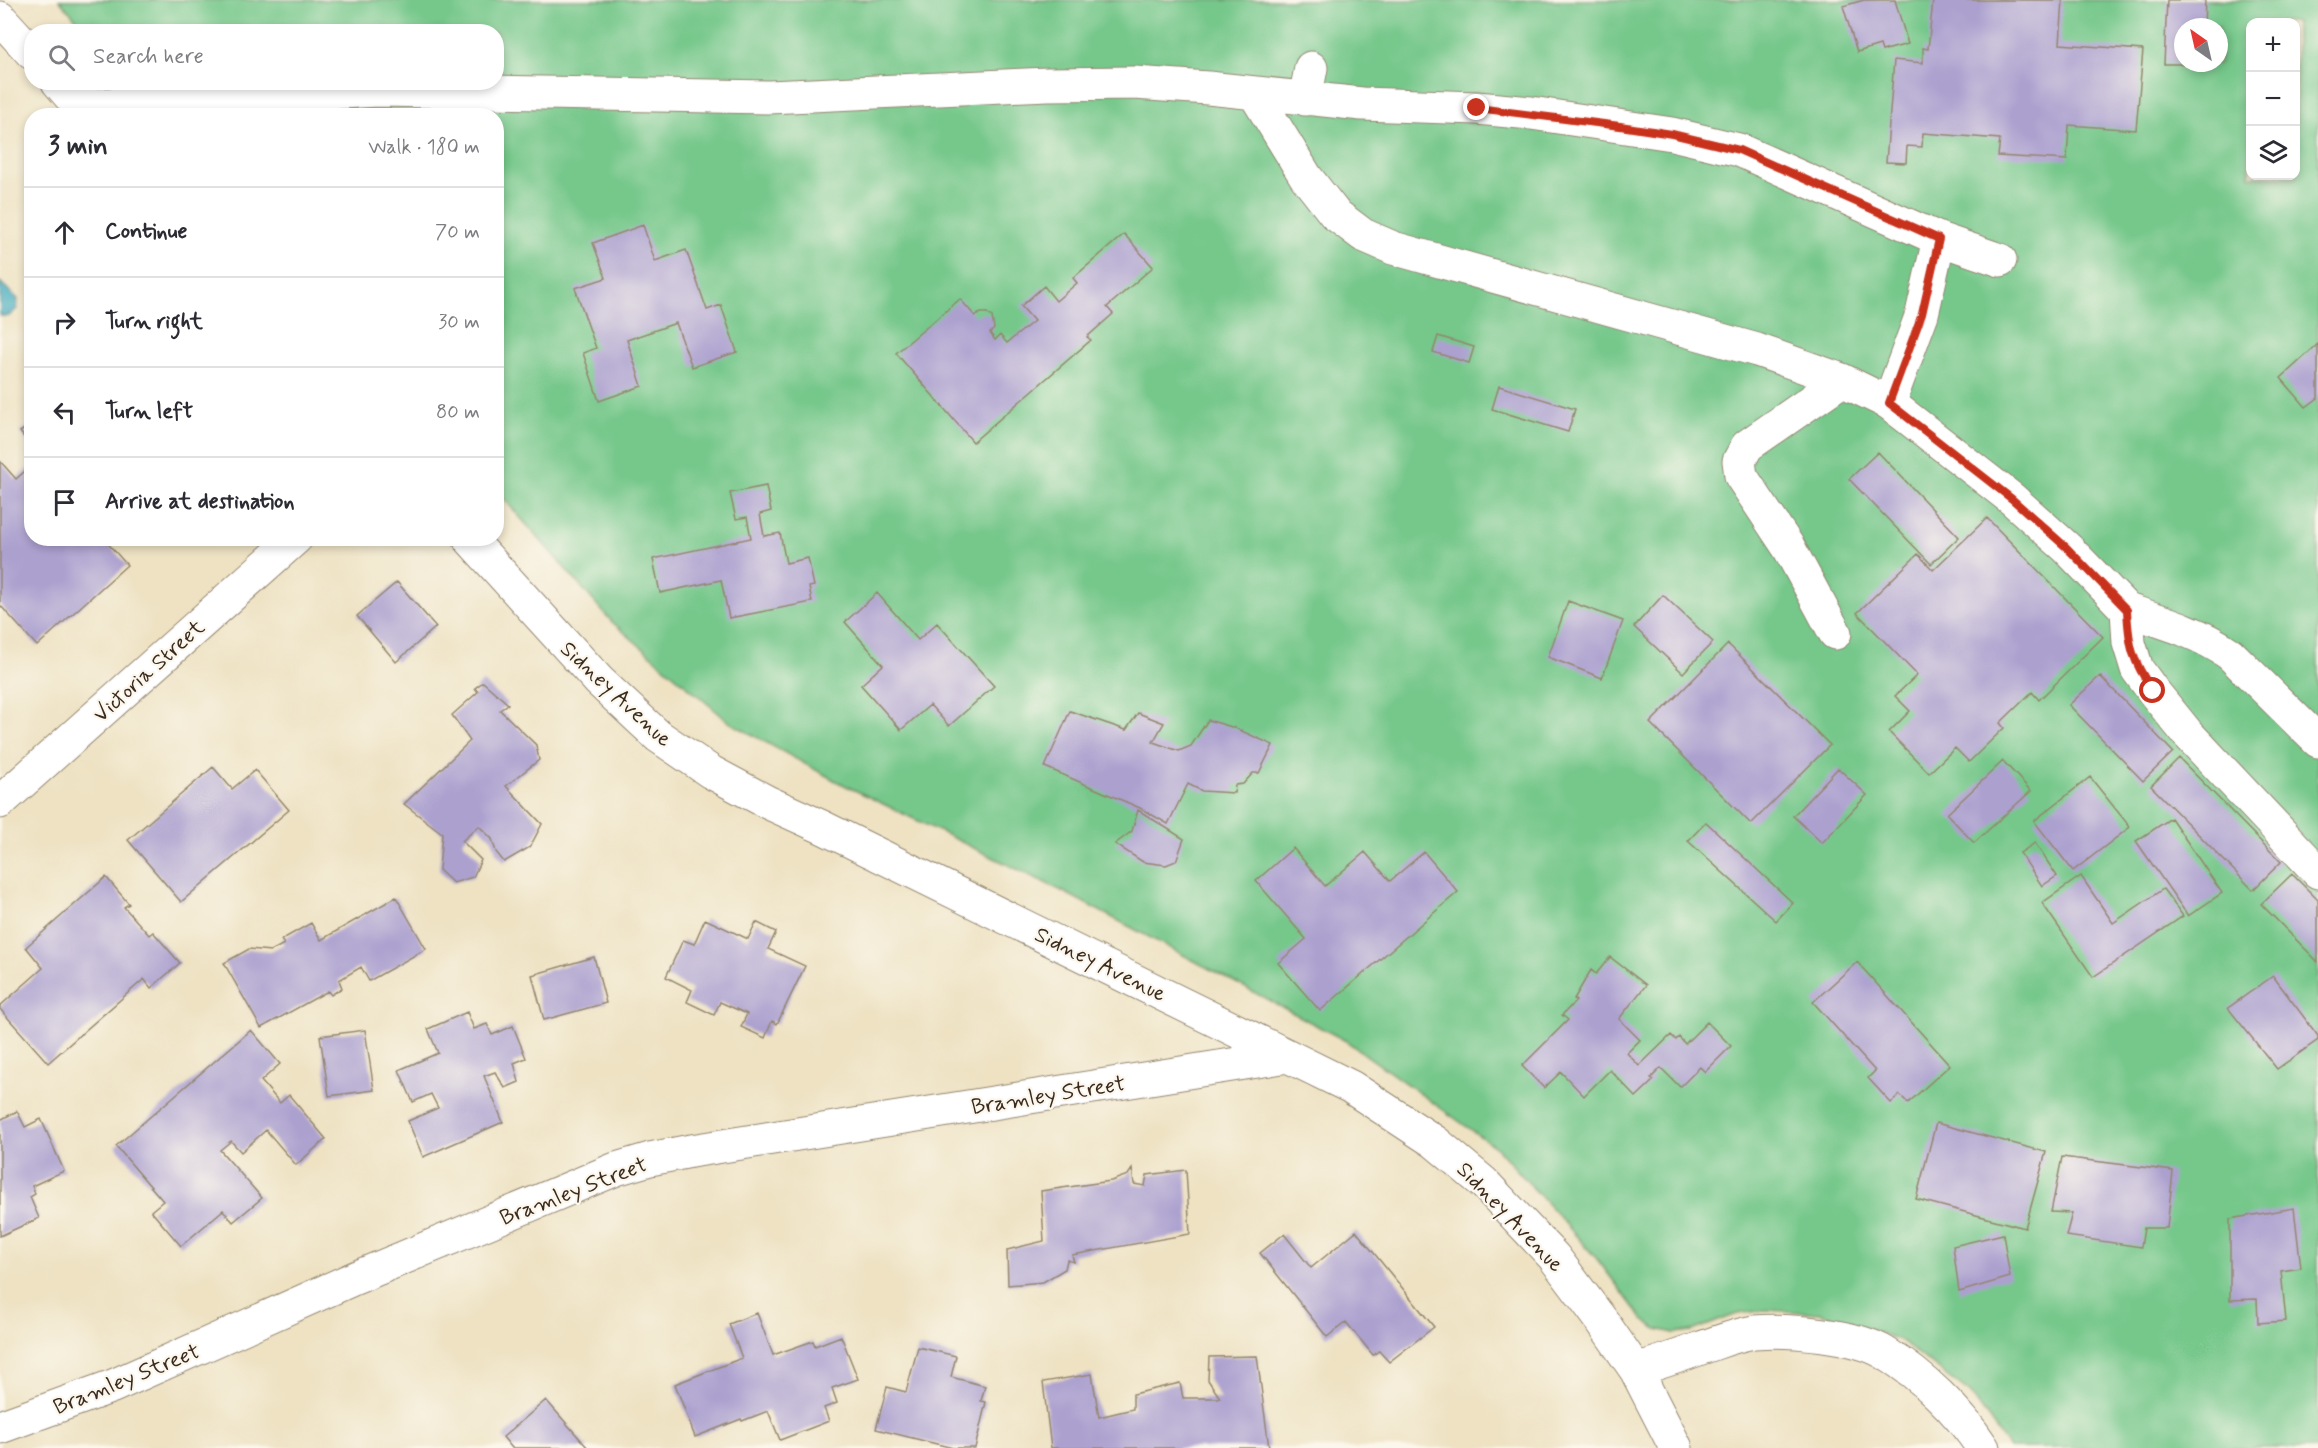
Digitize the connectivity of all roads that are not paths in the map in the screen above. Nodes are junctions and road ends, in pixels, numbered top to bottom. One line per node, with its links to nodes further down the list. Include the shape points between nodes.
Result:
1 (0, 18): 2 (street)
2 (24, 44)
3 (1255, 94): 5 (street, via 1134,83 769,97 379,90); 6 (street, via 1308,84 1362,104 1531,113 1672,134 1739,150); 8 (street, via 1306,177 1335,214 1363,235 1393,248 1757,350)
4 (75, 101): 5 (street)
5 (251, 106)
6 (1939, 239): 7 (street); 9 (street, via 1922,314)
7 (2000, 260)
8 (1842, 380): 9 (street); 13 (street, via 1747,446 1739,461 1741,476 1789,548)
9 (1889, 403): 12 (street, via 2012,499)
10 (287, 546): 15 (street, Victoria Street)
11 (476, 546): 17 (street, Sidney Avenue, via 599,681 658,736 711,772)
12 (2127, 610): 14 (street, via 2179,627 2217,645); 16 (street, via 2129,643 2138,669 2153,691 2187,733)
13 (1835, 633)
14 (2318, 741)
15 (0, 802)
16 (2318, 873)
17 (1288, 1056): 18 (street, Sidney Avenue, via 1351,1087 1435,1142 1484,1183 1554,1257); 19 (street, Bramley Street, via 633,1163 355,1278 113,1386)
18 (1636, 1370): 20 (street, Sidney Avenue); 21 (street, via 1720,1340 1755,1332 1819,1334 1851,1340 1884,1352 1941,1396)
19 (0, 1427)
20 (1676, 1448)
21 (1983, 1448)

